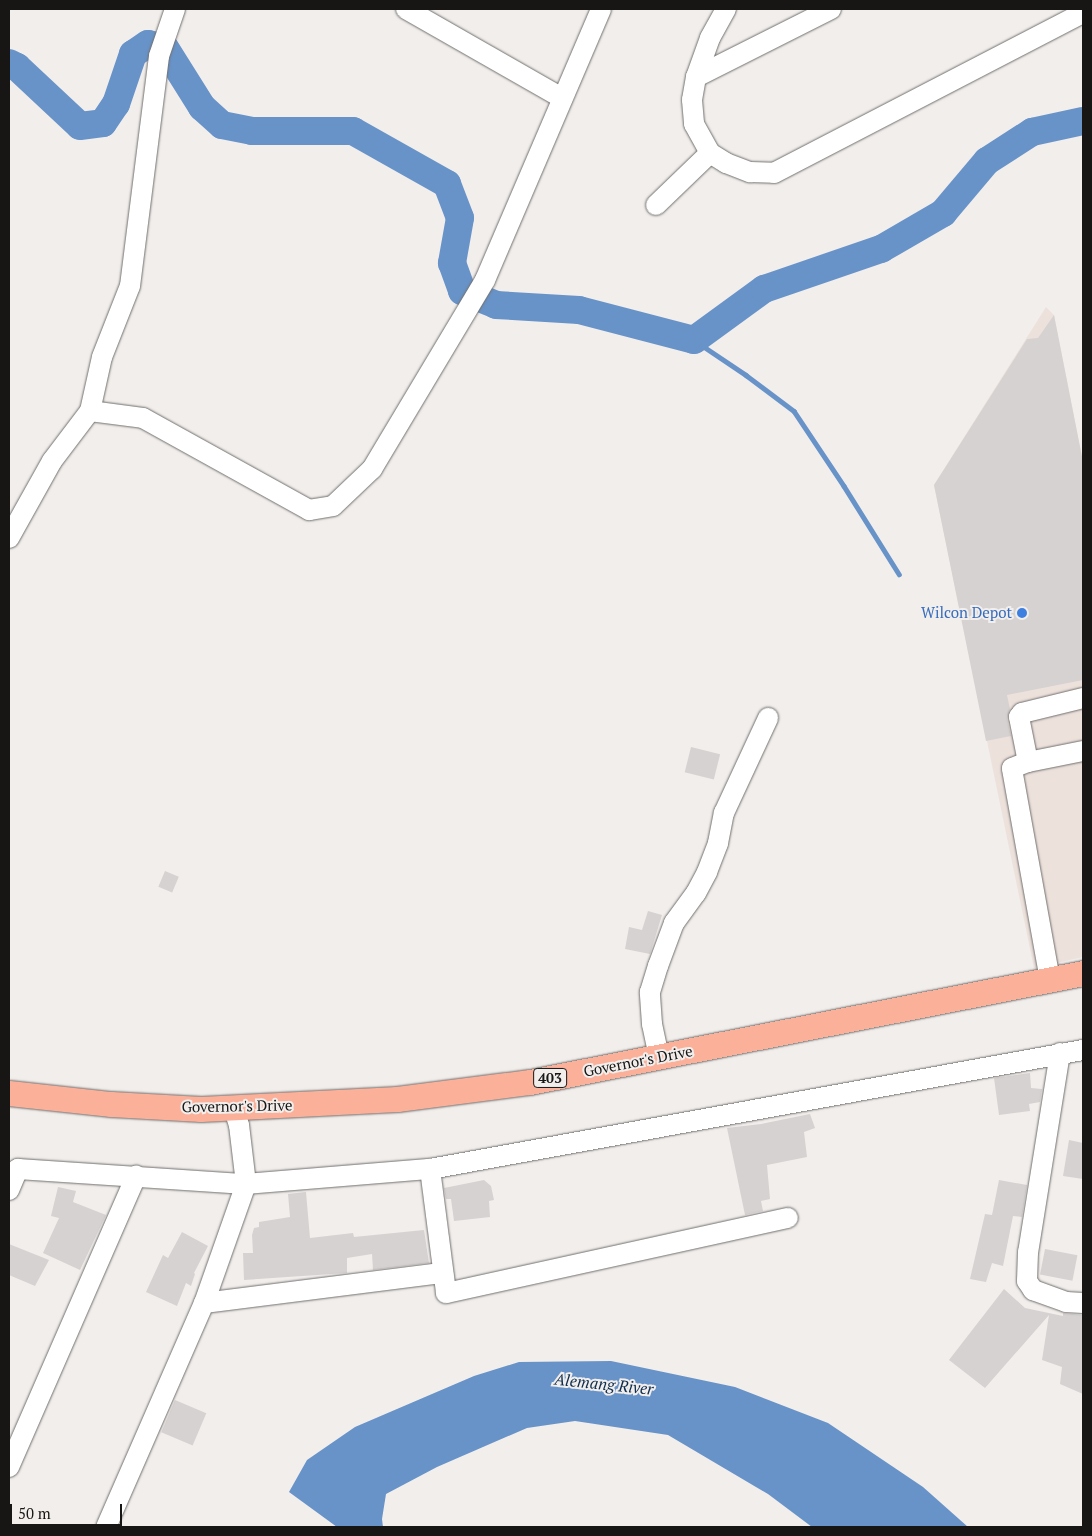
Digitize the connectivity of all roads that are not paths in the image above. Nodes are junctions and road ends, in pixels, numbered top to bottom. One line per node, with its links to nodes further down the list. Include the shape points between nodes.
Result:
1 (175, 9): 11 (street, via 161,50 130,286 102,357)
2 (406, 9): 8 (street)
3 (601, 9): 8 (street)
4 (726, 9): 7 (street, via 710,38)
5 (831, 9): 7 (street)
6 (1083, 13): 9 (street, via 774,173 750,172)
7 (696, 77): 9 (street, via 692,100 694,124)
8 (562, 98): 11 (street, via 485,280 372,469 334,506 310,510 143,418)
9 (710, 153): 10 (street)
10 (656, 205)
11 (90, 411): 12 (street, via 52,460)
12 (9, 538)
13 (1083, 698): 16 (street, via 1022,713 1019,717)
14 (768, 718): 21 (street, via 724,813 718,843 707,872 674,923 658,966 650,992)
15 (1083, 750): 16 (street)
16 (1028, 762): 18 (street, via 1012,768 1012,777)
17 (1083, 973): 18 (main road, Governor's Drive / 403)
18 (1050, 980): 21 (main road, Governor's Drive / 403)
19 (1083, 1050): 20 (street)
20 (1060, 1054): 24 (street); 31 (street, via 1028,1252 1027,1282 1033,1290 1066,1302)
21 (659, 1057): 23 (main road, Governor's Drive / 403, via 530,1082 397,1099)
22 (9, 1093): 23 (main road, Governor's Drive / 403, via 111,1104)
23 (234, 1108): 26 (street)
24 (430, 1169): 26 (street); 29 (street)
25 (136, 1176): 26 (street); 27 (street, via 18,1169); 32 (street)
26 (246, 1184): 30 (street)
27 (9, 1190)
28 (788, 1218): 29 (street, via 446,1293)
29 (443, 1274): 30 (street)
30 (204, 1303): 33 (street)
31 (1083, 1303)
32 (9, 1467)
33 (106, 1527)

